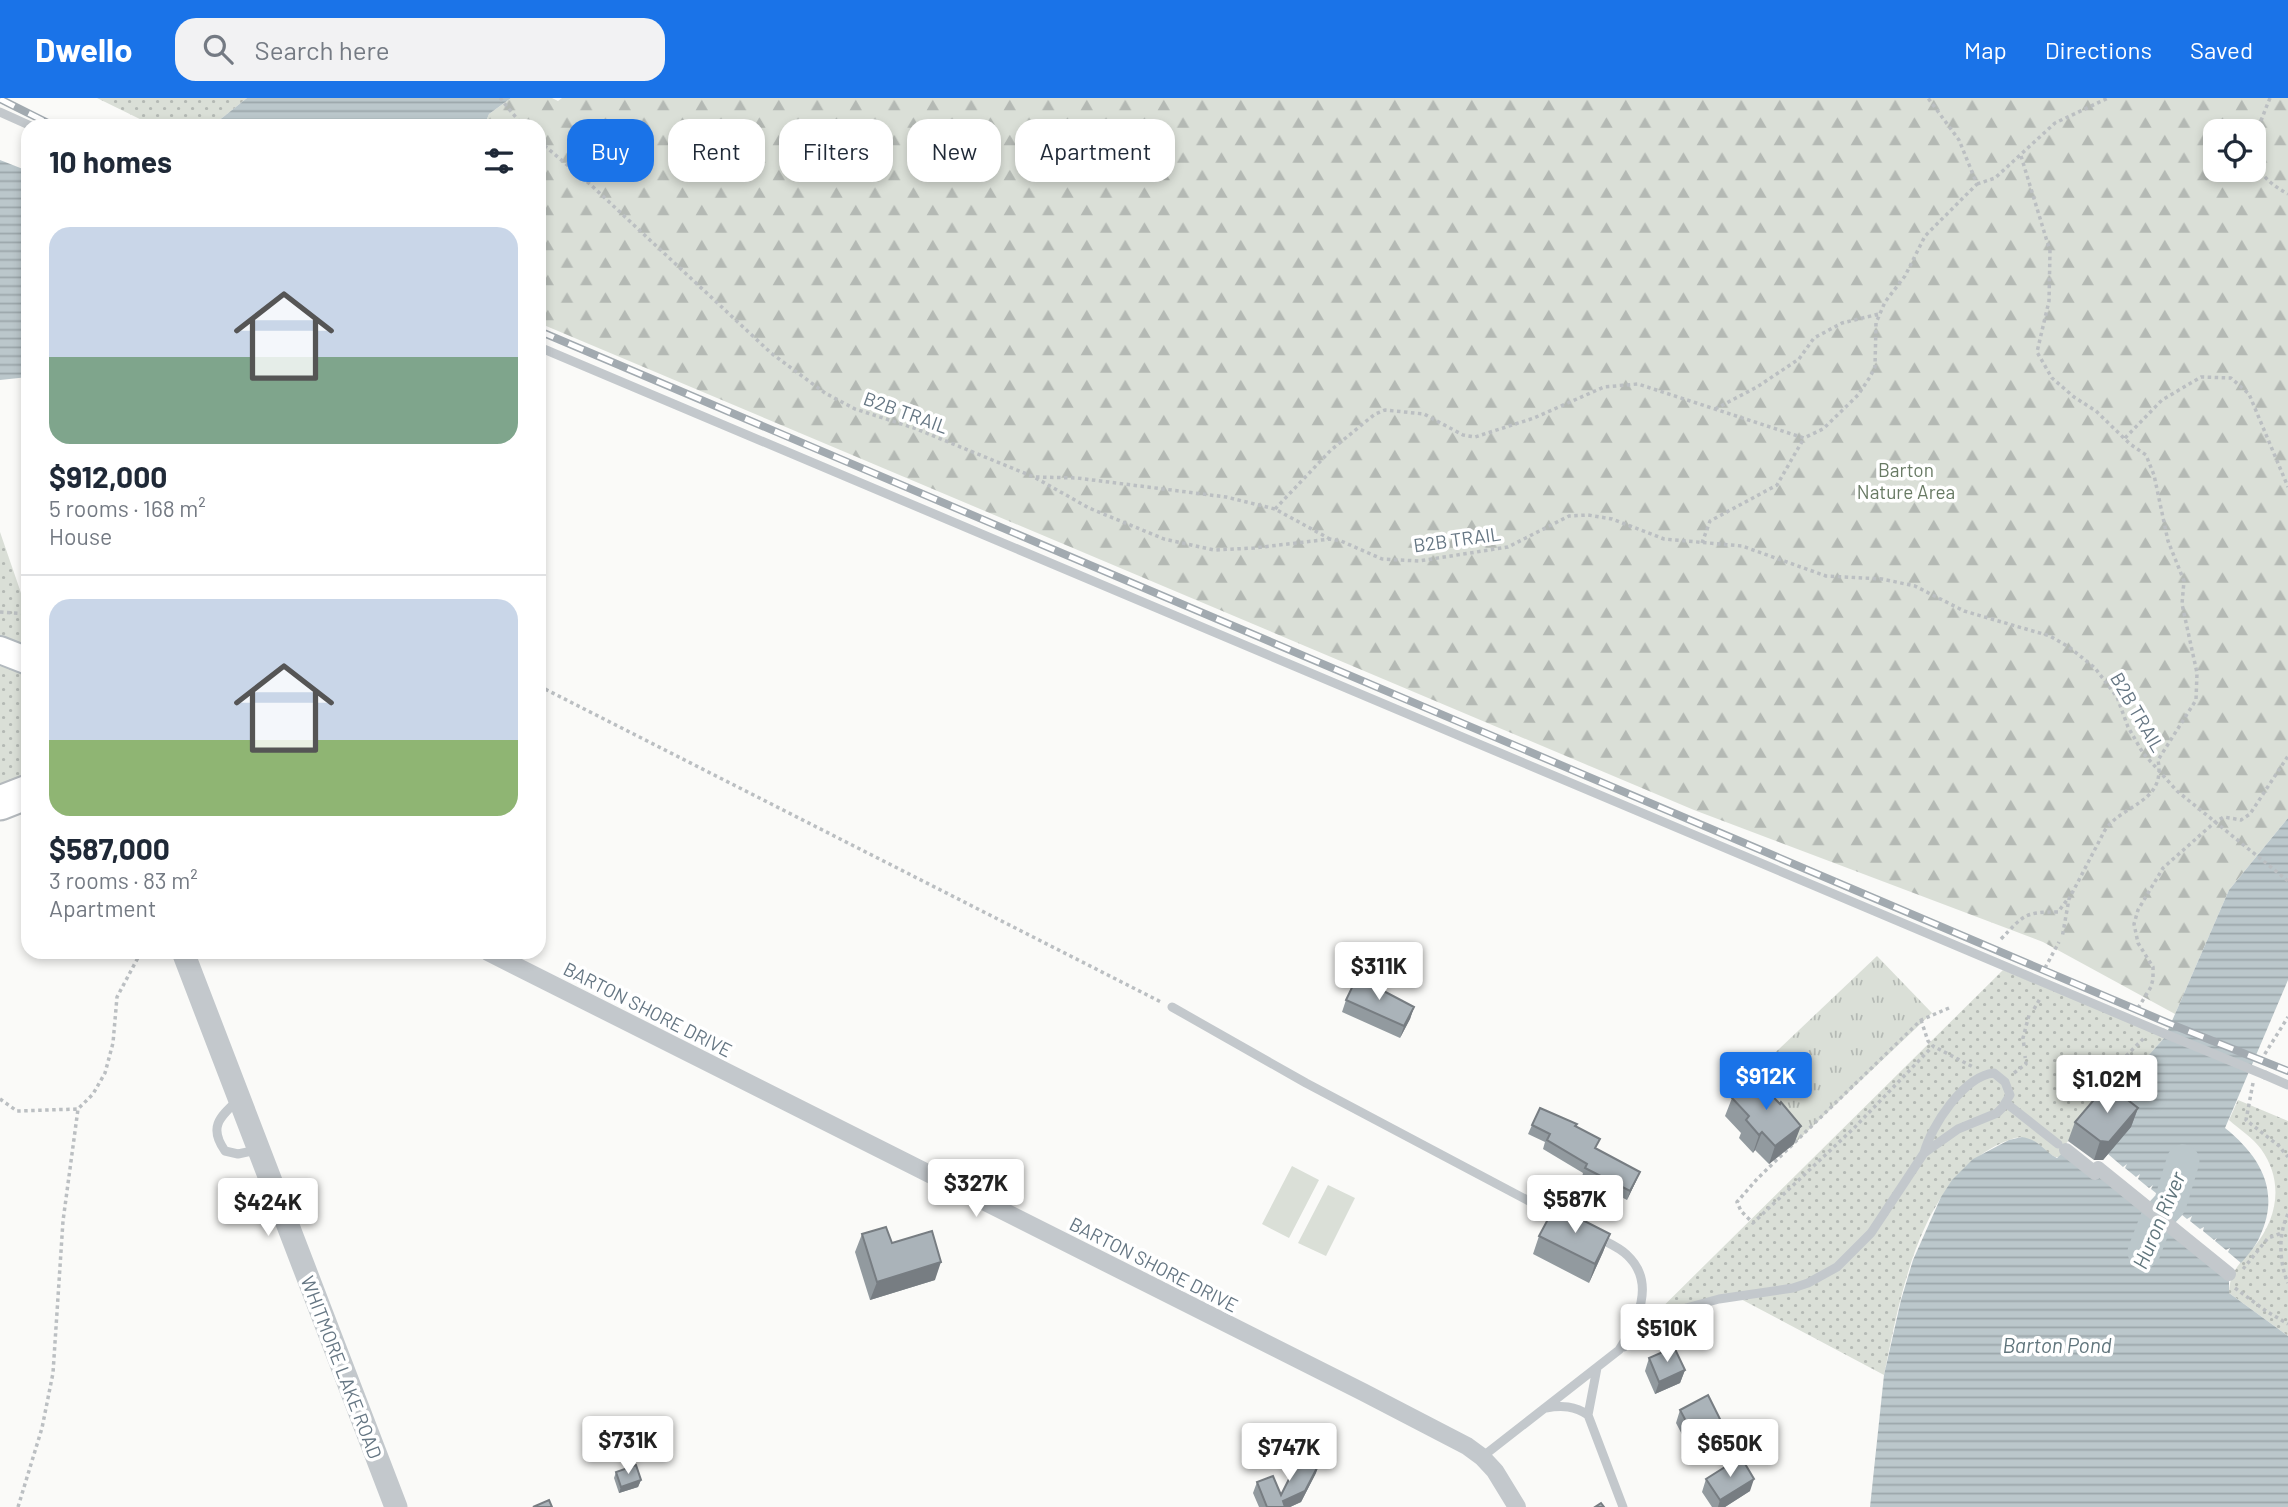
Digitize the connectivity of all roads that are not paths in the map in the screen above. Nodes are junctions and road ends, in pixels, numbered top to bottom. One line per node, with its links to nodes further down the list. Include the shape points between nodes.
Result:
1 (0, 112): 2 (lane)
2 (21, 121)
3 (546, 350): 13 (lane, bridge)
4 (0, 649): 5 (main road)
5 (21, 658)
6 (21, 795): 7 (highway)
7 (0, 803)
8 (21, 816): 9 (highway)
9 (0, 824)
10 (186, 959): 14 (street, WHITMORE LAKE ROAD)
11 (502, 959): 26 (street, BARTON SHORE DRIVE, via 1363,1392)
12 (1172, 1007): 19 (lane)
13 (2288, 1086)
14 (239, 1099): 17 (street, WHITMORE LAKE ROAD); 17 (lane, via 219,1117 216,1135 225,1151)
15 (2006, 1103): 16 (lane); 18 (lane, via 1997,1113 1958,1129); 18 (lane, via 2010,1095 2003,1080 1994,1073 1986,1074 1968,1085 1933,1128)
16 (2062, 1147): 21 (street, via 2095,1172 2098,1168)
17 (258, 1150): 27 (street, WHITMORE LAKE ROAD)
18 (1924, 1153): 22 (lane, via 1871,1233 1837,1267 1793,1288 1685,1308)
19 (1570, 1223)
20 (1594, 1236): 22 (lane, via 1628,1255 1642,1279 1639,1311)
21 (2232, 1278)
22 (1619, 1350): 23 (lane)
23 (1597, 1367): 24 (lane); 25 (lane)
24 (1544, 1408): 25 (lane, via 1570,1407); 26 (lane)
25 (1588, 1415): 29 (lane)
26 (1482, 1457): 28 (street, BARTON SHORE DRIVE)
27 (396, 1507)
28 (1517, 1507)
29 (1623, 1507)

